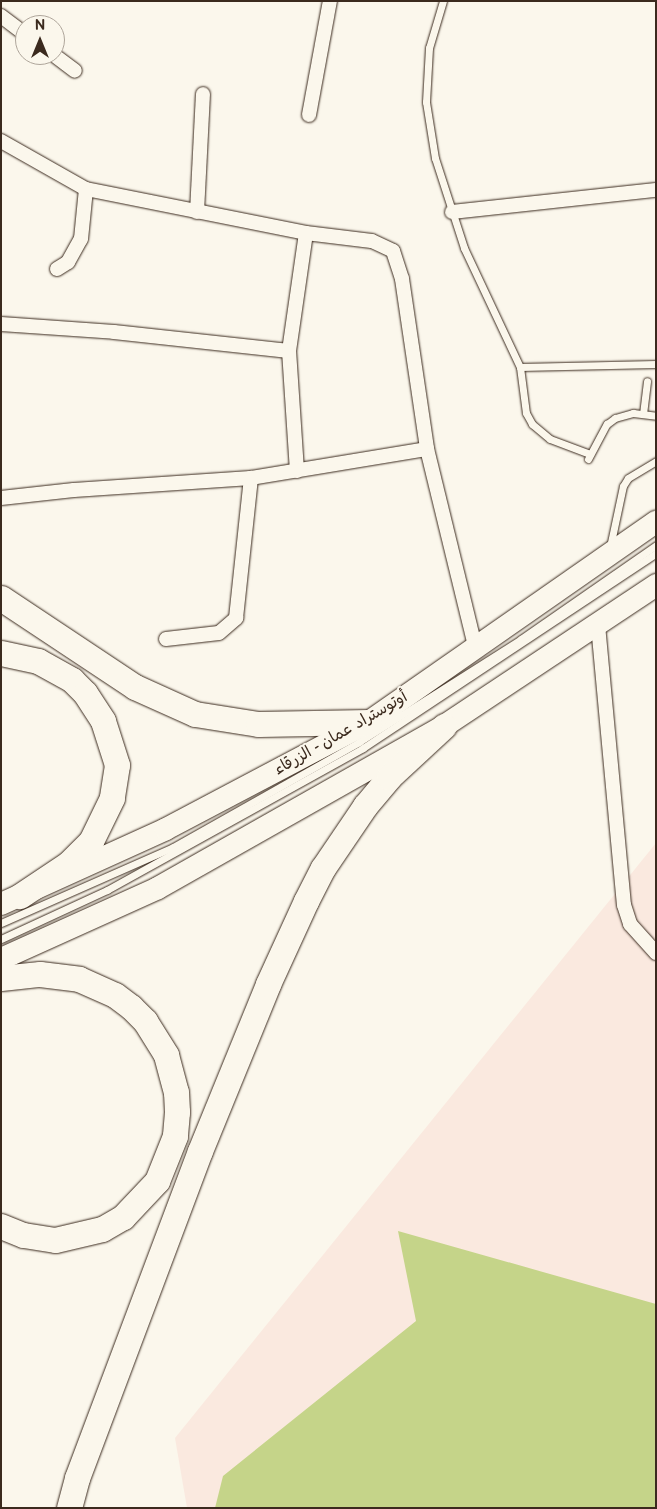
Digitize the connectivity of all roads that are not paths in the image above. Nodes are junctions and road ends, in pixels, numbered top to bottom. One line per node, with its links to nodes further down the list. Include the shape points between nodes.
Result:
1 (330, 1): 8 (street)
2 (442, 1): 13 (lane, via 429,48 426,102 431,140)
3 (1, 16): 4 (street)
4 (15, 26)
5 (65, 63): 6 (street)
6 (75, 71)
7 (203, 94): 12 (street)
8 (308, 115)
9 (1, 141): 10 (street)
10 (86, 188): 12 (street); 15 (street, via 81,239 68,262)
11 (656, 190): 13 (street)
12 (197, 212): 14 (street)
13 (452, 212): 19 (lane, via 467,255)
14 (306, 233): 17 (street); 23 (street, via 372,241 393,251 402,279)
15 (57, 270)
16 (1, 324): 17 (street, via 105,331)
17 (289, 351): 25 (street)
18 (656, 364): 19 (lane)
19 (520, 367): 21 (lane, via 526,414 532,424 550,438 589,456 607,424 624,414)
20 (647, 382): 21 (lane)
21 (643, 414): 22 (lane)
22 (656, 416)
23 (427, 449): 25 (street); 36 (street)
24 (656, 461): 31 (lane, via 628,478 623,486)
25 (297, 470): 26 (street)
26 (251, 478): 27 (street); 35 (street, via 236,618 219,633)
27 (1, 498)
28 (656, 522): 31 (highway, أوتوستراد عمان - الزرقاء)
29 (656, 546): 41 (lane, via 521,639 359,742 173,847)
30 (656, 553): 42 (lane, via 363,748 107,890)
31 (608, 555): 36 (highway, أوتوستراد عمان - الزرقاء)
32 (656, 585): 34 (highway)
33 (1, 598): 38 (highway, via 135,687 195,714 258,724)
34 (598, 625): 39 (highway); 43 (street, via 624,905 630,924)
35 (166, 639)
36 (476, 650): 38 (highway, أوتوستراد عمان - الزرقاء)
37 (1, 653): 40 (highway, via 38,661 79,687 103,720 116,765 112,798 91,841 68,864)
38 (369, 722): 40 (highway, أوتوستراد عمان - الزرقاء, via 166,829)
39 (444, 726): 44 (highway, via 158,888); 47 (highway, via 389,777 365,806 328,860 306,901 261,1000 203,1143 77,1478)
40 (11, 900)
41 (1, 923)
42 (1, 939)
43 (656, 952)
44 (1, 959)
45 (1, 978): 46 (highway, via 40,974 79,979 115,995 131,1007 145,1021 166,1055 176,1092 177,1112 175,1136 157,1182 124,1217 102,1229 55,1240 23,1235)
46 (1, 1226)
47 (69, 1508)

